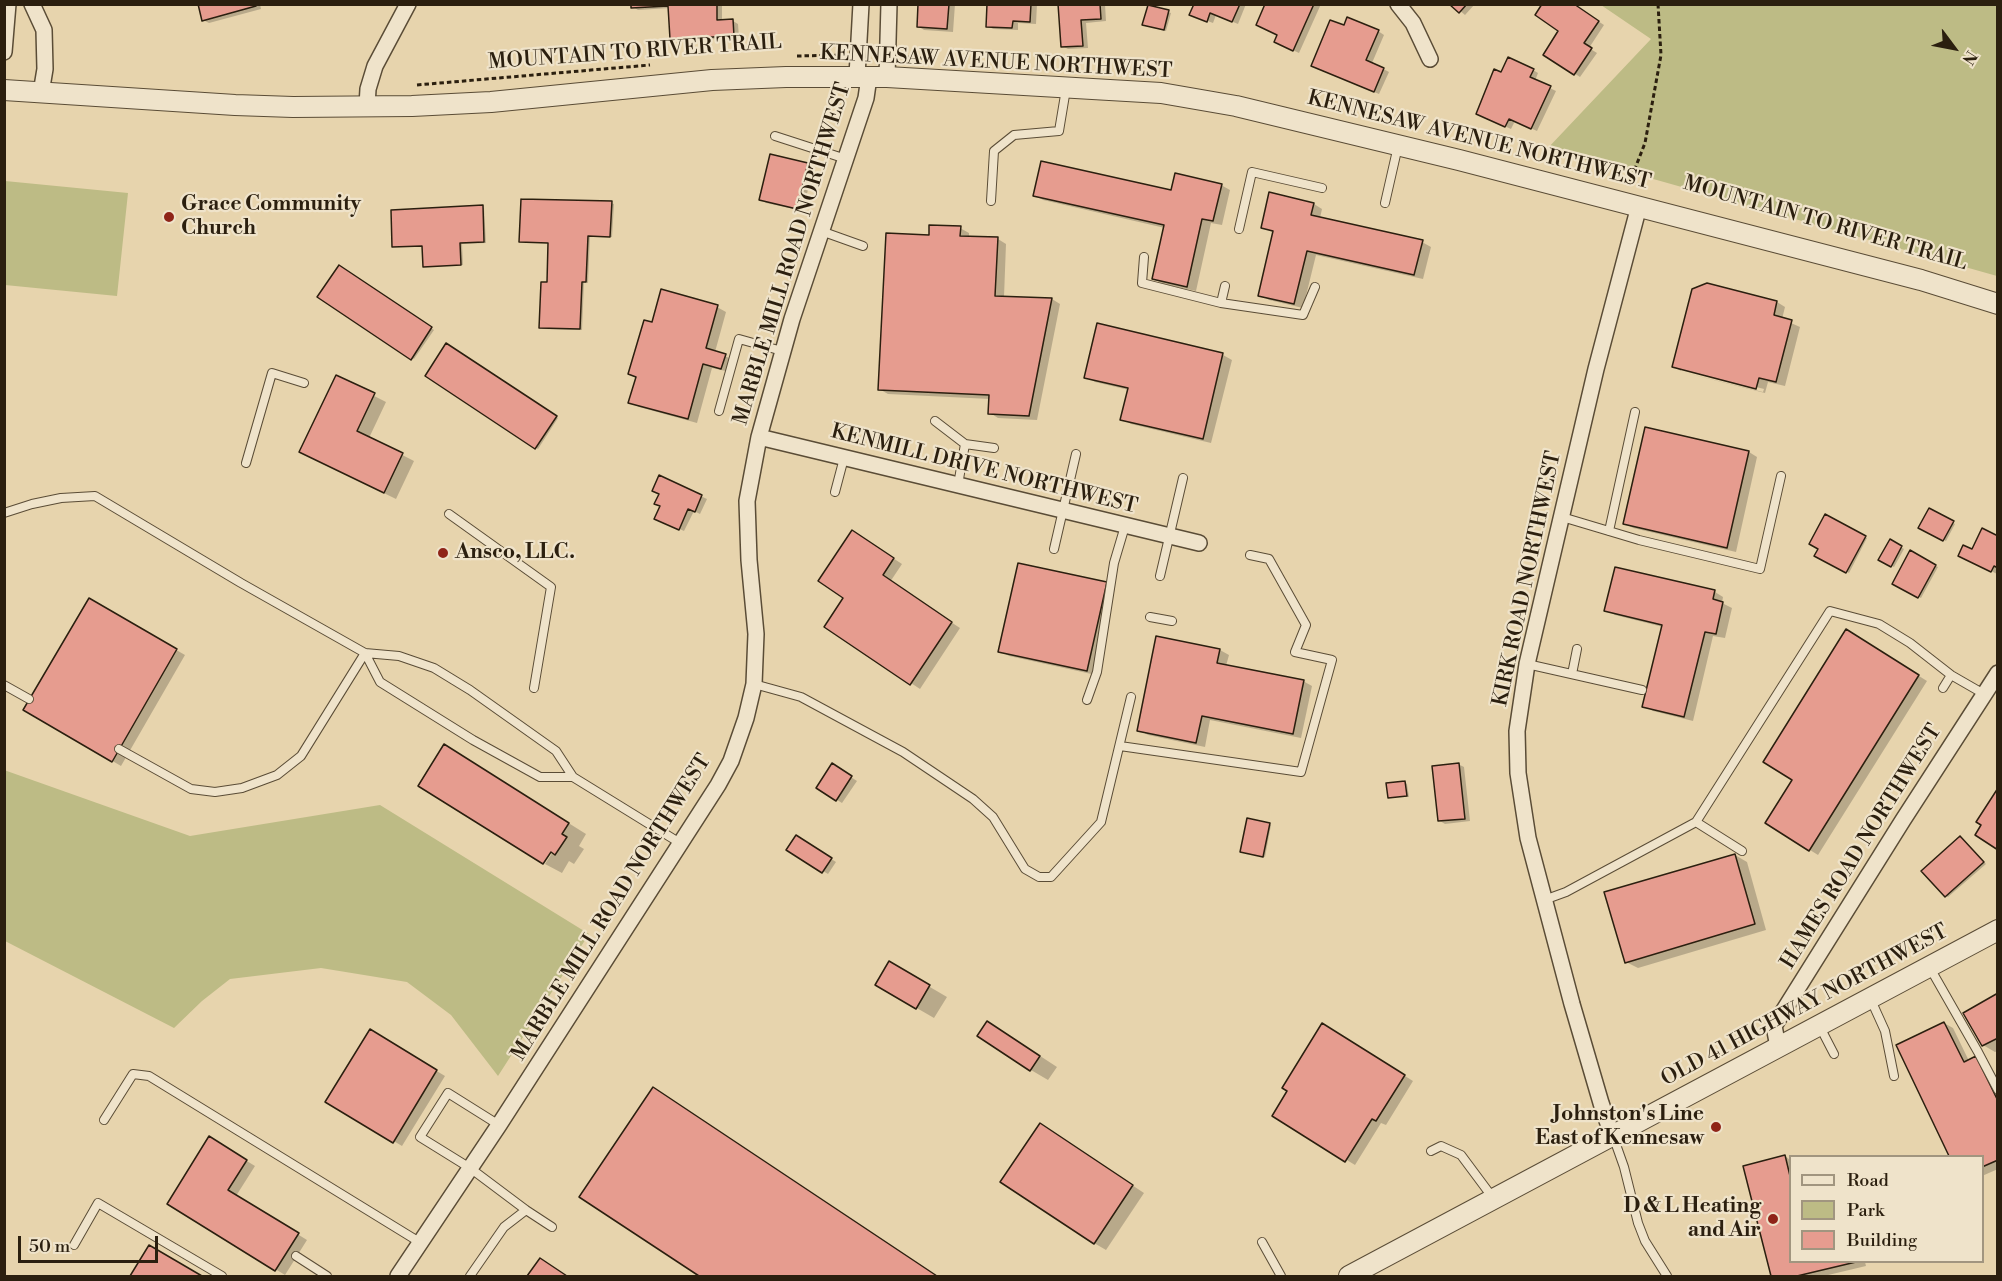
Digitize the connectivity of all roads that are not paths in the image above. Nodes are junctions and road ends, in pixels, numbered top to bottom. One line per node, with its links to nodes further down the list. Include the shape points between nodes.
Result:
1 (8, 4): 7 (street)
2 (32, 4): 12 (street, via 44,30)
3 (408, 4): 13 (street, via 375,66)
4 (861, 4): 9 (street, via 858,55)
5 (889, 4): 9 (street, via 888,56)
6 (1398, 4): 8 (street, via 1413,23)
7 (4, 52)
8 (1430, 59)
9 (871, 77): 10 (street, KENNESAW AVENUE NORTHWEST); 13 (street, KENNESAW AVENUE NORTHWEST, via 748,78 491,102); 16 (street, MARBLE MILL ROAD NORTHWEST)
10 (1067, 87): 15 (street, KENNESAW AVENUE NORTHWEST, via 1161,93 1236,106); 18 (lane, via 1059,131 1014,135 994,151)
11 (4, 90): 12 (street, KENNESAW AVENUE NORTHWEST)
12 (41, 93): 13 (street, KENNESAW AVENUE NORTHWEST, via 235,105)
13 (367, 106)
14 (775, 136): 16 (lane)
15 (1399, 145): 19 (lane); 20 (street, KENNESAW AVENUE NORTHWEST)
16 (846, 159): 22 (street, MARBLE MILL ROAD NORTHWEST)
17 (1322, 188): 21 (lane, via 1252,172)
18 (992, 201)
19 (1385, 203)
20 (1639, 206): 28 (street, KENNESAW AVENUE NORTHWEST); 47 (street, KIRK ROAD NORTHWEST)
21 (1239, 229)
22 (821, 231): 23 (lane); 29 (street, MARBLE MILL ROAD NORTHWEST)
23 (862, 246)
24 (1144, 257): 27 (lane, via 1142,283)
25 (1225, 286): 27 (lane)
26 (1315, 287): 27 (lane, via 1303,315)
27 (1221, 303)
28 (1998, 304)
29 (782, 351): 31 (lane, via 739,339); 34 (street, MARBLE MILL ROAD NORTHWEST)
30 (304, 383): 39 (lane, via 272,373)
31 (718, 411)
32 (1635, 412): 49 (lane)
33 (935, 421): 35 (lane)
34 (759, 437): 38 (street, KENMILL DRIVE NORTHWEST); 63 (street, MARBLE MILL ROAD NORTHWEST, via 747,501 756,634)
35 (965, 444): 36 (lane); 42 (lane)
36 (994, 448)
37 (1077, 454): 44 (lane)
38 (844, 458): 42 (street, KENMILL DRIVE NORTHWEST); 43 (lane)
39 (246, 463)
40 (1781, 476): 49 (lane, via 1760,569)
41 (1183, 478): 50 (lane)
42 (958, 485): 44 (street, KENMILL DRIVE NORTHWEST)
43 (835, 492)
44 (1063, 511): 48 (street, KENMILL DRIVE NORTHWEST); 52 (lane)
45 (4, 513): 58 (lane, via 62,498 95,496)
46 (449, 514): 65 (lane, via 551,587)
47 (1562, 517): 49 (lane); 59 (street, KIRK ROAD NORTHWEST)
48 (1125, 525): 50 (street, KENMILL DRIVE NORTHWEST); 71 (lane, via 1113,563 1096,672)
49 (1609, 531)
50 (1169, 536): 51 (street, KENMILL DRIVE NORTHWEST); 54 (lane)
51 (1199, 543)
52 (1054, 549)
53 (1250, 555): 72 (lane, via 1269,559 1306,626 1295,652 1332,660 1301,772)
54 (1160, 576)
55 (1150, 617): 56 (lane)
56 (1172, 621)
57 (1577, 649): 61 (lane)
58 (364, 652): 73 (lane, via 301,756 277,775 242,788 215,792 191,789); 74 (lane, via 399,656 434,668 556,751); 74 (lane, via 380,682 473,740 540,777)
59 (1527, 664): 61 (lane); 78 (street, KIRK ROAD NORTHWEST, via 1517,731 1518,772 1526,829)
60 (1998, 673): 68 (street, HAMES ROAD NORTHWEST)
61 (1572, 674): 67 (lane)
62 (1951, 675): 66 (lane); 68 (lane); 75 (lane, via 1879,624 1830,611)
63 (754, 684): 72 (lane, via 801,698 903,752 973,799 993,817 1025,869 1039,877 1051,877 1101,822); 76 (street, MARBLE MILL ROAD NORTHWEST, via 731,760)
64 (4, 686): 70 (lane)
65 (534, 688)
66 (1943, 688)
67 (1642, 690)
68 (1984, 694): 83 (street, HAMES ROAD NORTHWEST, via 1774,1026)
69 (1131, 697): 72 (lane)
70 (30, 699)
71 (1087, 700)
72 (1120, 746)
73 (119, 749)
74 (573, 777): 76 (lane)
75 (1696, 822): 77 (lane); 78 (lane)
76 (680, 843): 88 (street, MARBLE MILL ROAD NORTHWEST)
77 (1742, 851)
78 (1544, 900): 89 (street, KIRK ROAD NORTHWEST)
79 (1998, 930): 80 (street, OLD 41 HIGHWAY NORTHWEST)
80 (1929, 967): 81 (street, OLD 41 HIGHWAY NORTHWEST); 86 (lane)
81 (1870, 998): 82 (street, OLD 41 HIGHWAY NORTHWEST); 85 (lane, via 1885,1030)
82 (1819, 1025): 83 (street, OLD 41 HIGHWAY NORTHWEST); 84 (lane)
83 (1778, 1047): 89 (street, OLD 41 HIGHWAY NORTHWEST)
84 (1834, 1054)
85 (1894, 1076)
86 (1998, 1090)
87 (104, 1120): 96 (lane, via 133,1074 149,1076)
88 (499, 1125): 91 (street, MARBLE MILL ROAD NORTHWEST); 91 (lane, via 448,1093 420,1137)
89 (1612, 1135): 92 (street, OLD 41 HIGHWAY NORTHWEST); 105 (lane, via 1645,1241)
90 (1431, 1151): 92 (lane, via 1441,1146 1461,1155)
91 (470, 1168): 93 (lane); 96 (street, MARBLE MILL ROAD NORTHWEST)
92 (1493, 1198): 104 (street, OLD 41 HIGHWAY NORTHWEST)
93 (526, 1210): 94 (lane); 102 (lane, via 504,1227)
94 (552, 1227)
95 (1262, 1242): 103 (lane)
96 (421, 1243): 101 (street, MARBLE MILL ROAD NORTHWEST)
97 (74, 1245): 99 (lane, via 98,1203)
98 (296, 1256): 100 (lane)
99 (222, 1276)
100 (327, 1276)
101 (398, 1276)
102 (470, 1276)
103 (1281, 1276)
104 (1352, 1276)
105 (1667, 1276)

